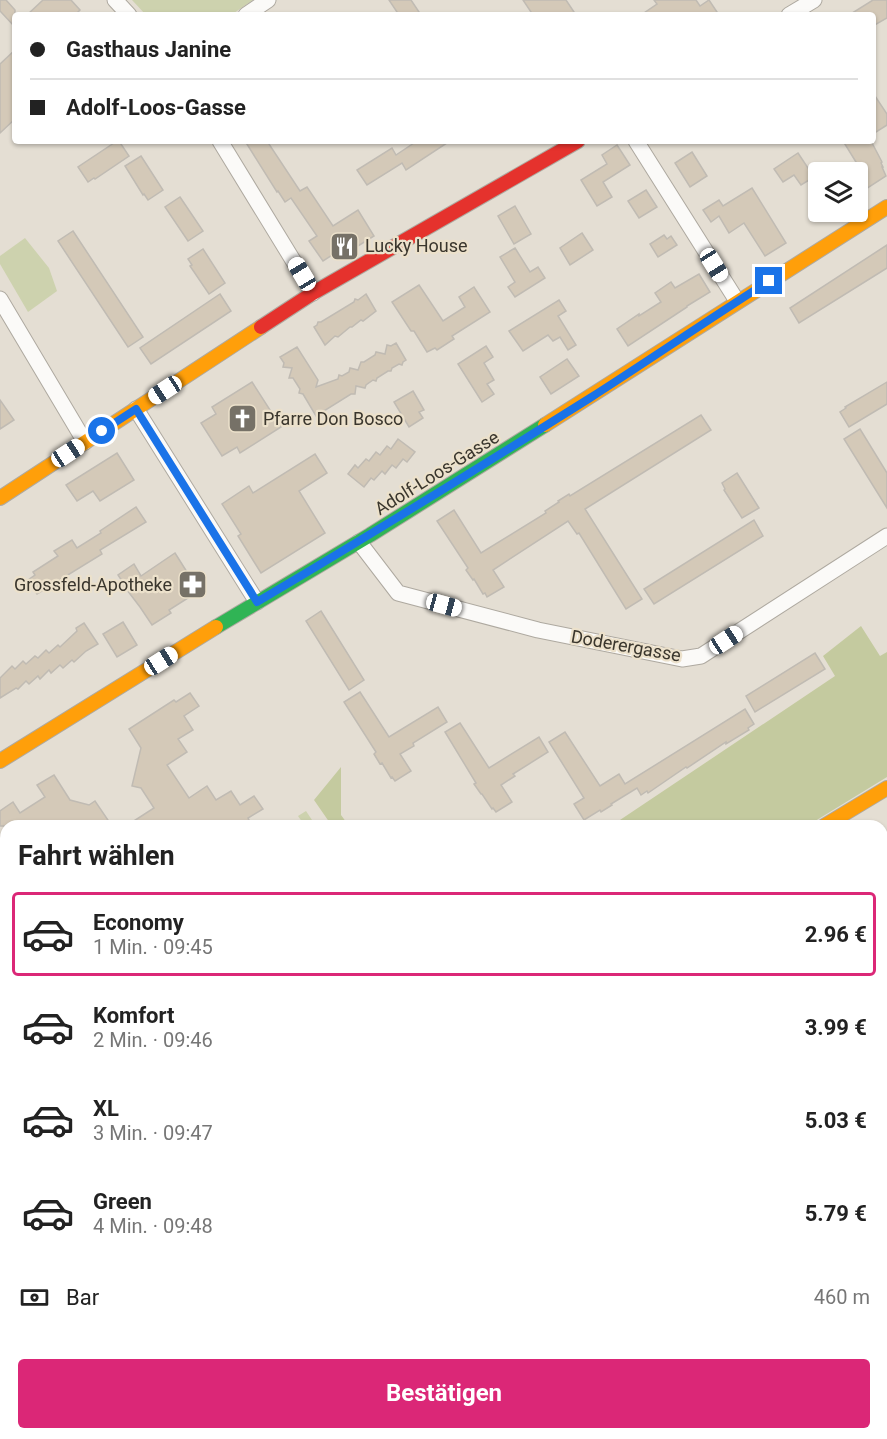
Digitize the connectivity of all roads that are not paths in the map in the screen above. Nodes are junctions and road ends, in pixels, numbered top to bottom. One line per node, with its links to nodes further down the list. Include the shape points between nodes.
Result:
1 (115, 0): 4 (street)
2 (268, 0): 5 (street)
3 (814, 0): 6 (street)
4 (126, 12)
5 (250, 12)
6 (794, 12)
7 (222, 144): 11 (street)
8 (573, 144): 11 (street)
9 (638, 144): 13 (street)
10 (887, 207): 13 (street, Adolf-Loos-Gasse)
11 (313, 293): 14 (street)
12 (0, 299): 15 (street)
13 (737, 301): 18 (street, Adolf-Loos-Gasse)
14 (136, 409): 15 (street); 19 (street)
15 (85, 442): 16 (street)
16 (0, 498)
17 (887, 536): 18 (street, Doderergasse, via 701,656 682,659 538,630 398,593)
18 (359, 542): 19 (street, Adolf-Loos-Gasse)
19 (257, 602): 20 (street, Adolf-Loos-Gasse)
20 (0, 760)
21 (887, 788): 22 (street)
22 (834, 820)

